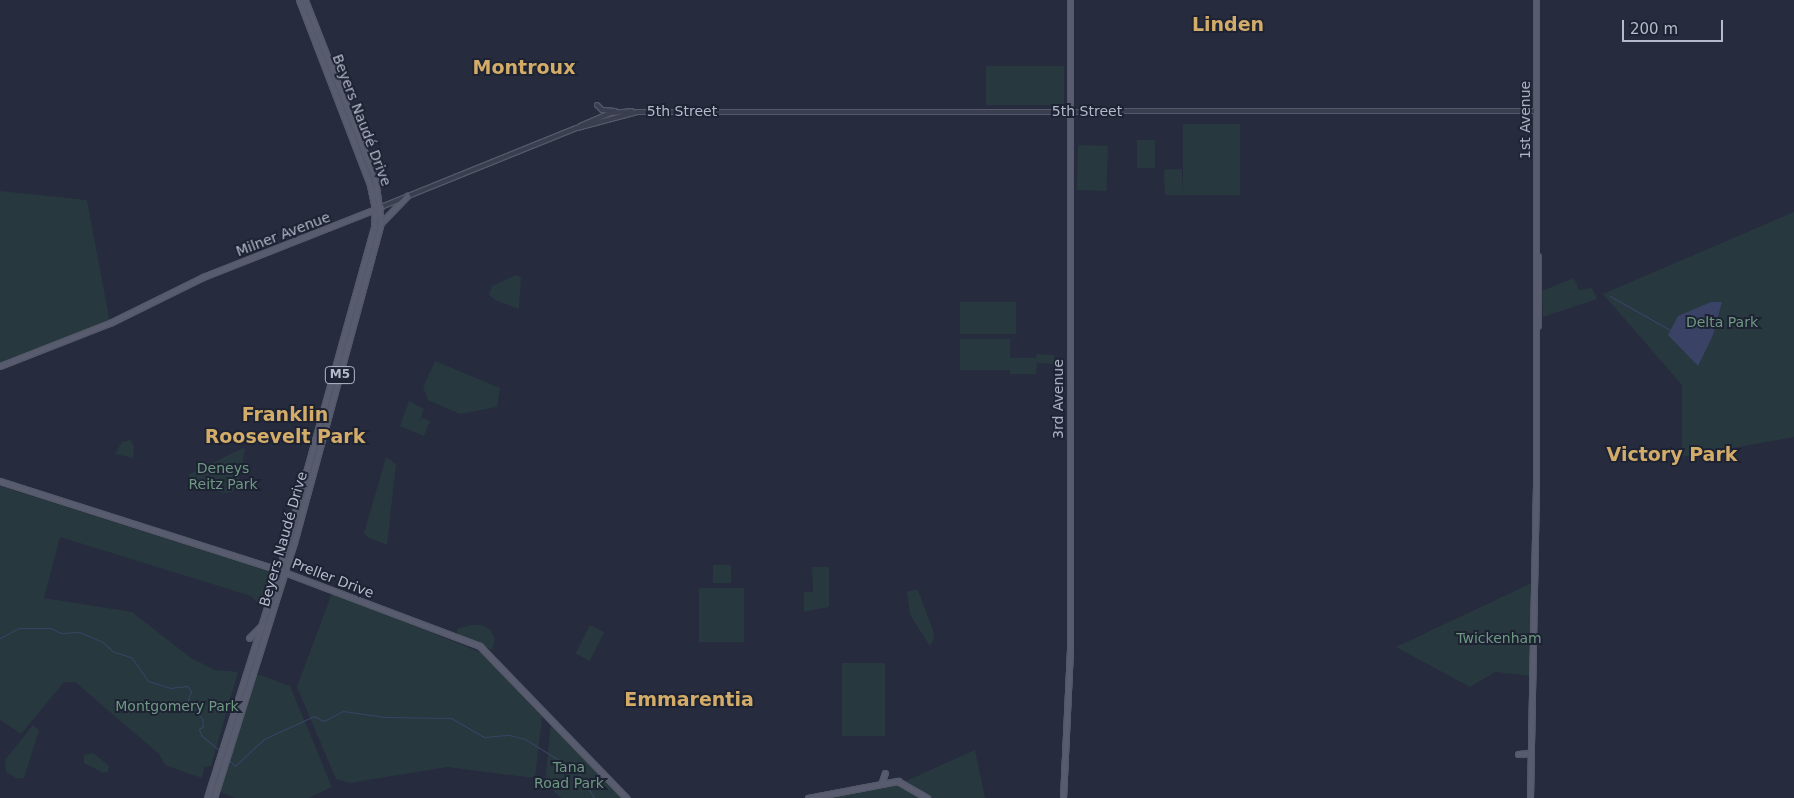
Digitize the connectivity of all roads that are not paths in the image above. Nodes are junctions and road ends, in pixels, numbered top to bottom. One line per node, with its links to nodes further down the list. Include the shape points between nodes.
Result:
1 (298, 0): 13 (main road, Beyers Naudé Drive / M5, via 366,173)
2 (305, 0): 12 (main road, Beyers Naudé Drive / M5, via 375,180)
3 (1070, 0): 7 (main road, 3rd Avenue)
4 (1536, 0): 8 (main road, 1st Avenue)
5 (596, 105): 6 (street, via 602,110)
6 (617, 111): 9 (street, 5th Street); 10 (street, 5th Street)
7 (1069, 111): 8 (street, 5th Street); 9 (street, 5th Street); 37 (main road, 3rd Avenue, via 1069,702)
8 (1536, 111): 27 (main road, 1st Avenue, via 1539,288)
9 (637, 112): 10 (street, 5th Street)
10 (595, 121): 11 (street, Milner Avenue)
11 (407, 196): 12 (street, Milner Avenue); 16 (main road)
12 (381, 206): 13 (main road, Milner Avenue); 16 (main road, Beyers Naudé Drive / M5)
13 (374, 209): 14 (main road, Milner Avenue); 15 (main road, Beyers Naudé Drive / M5)
14 (364, 214): 15 (main road); 17 (main road, Milner Avenue, via 203,277 116,320)
15 (374, 222): 19 (main road, Beyers Naudé Drive / M5)
16 (381, 223): 20 (main road, Beyers Naudé Drive / M5)
17 (0, 366)
18 (0, 481): 19 (main road, Preller Drive)
19 (279, 570): 20 (main road, Preller Drive); 21 (main road, Beyers Naudé Drive / M5)
20 (286, 572): 24 (main road, Beyers Naudé Drive / M5); 34 (main road, Preller Drive, via 480,646)
21 (262, 625): 22 (main road); 23 (main road, Beyers Naudé Drive / M5)
22 (249, 638)
23 (255, 646): 24 (main road); 25 (main road, Beyers Naudé Drive / M5)
24 (262, 648): 26 (main road, Beyers Naudé Drive / M5)
25 (248, 670): 26 (main road); 32 (main road, Beyers Naudé Drive / M5)
26 (254, 672): 33 (main road, Beyers Naudé Drive / M5)
27 (1530, 753): 28 (main road); 31 (main road, 1st Avenue)
28 (1518, 754)
29 (885, 773): 30 (main road)
30 (881, 783): 35 (main road); 36 (main road, via 898,780)
31 (1529, 792): 38 (main road); 39 (main road)
32 (207, 798)
33 (214, 798)
34 (627, 798)
35 (808, 798)
36 (927, 798)
37 (1063, 798)
38 (1526, 798)
39 (1530, 798)

